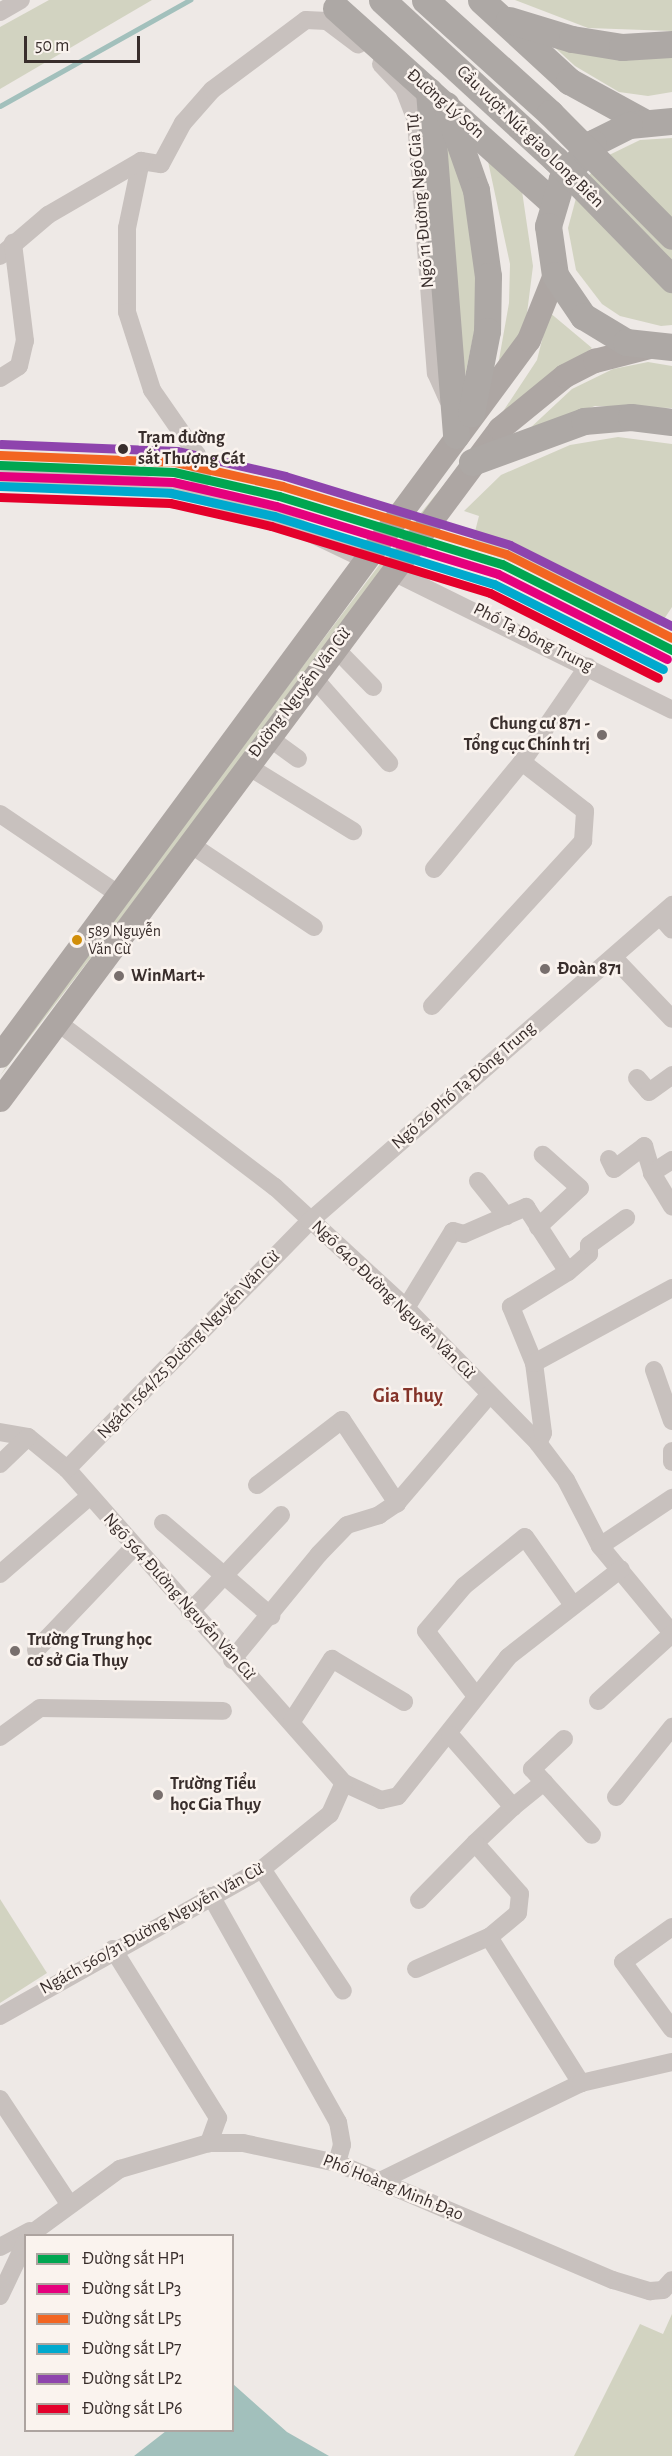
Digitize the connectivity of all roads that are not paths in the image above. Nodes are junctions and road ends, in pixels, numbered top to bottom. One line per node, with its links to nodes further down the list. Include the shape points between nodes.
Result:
1 (21, 0): 6 (street)
2 (382, 0): 18 (highway, Cầu vượt Nút giao Long Biên, bridge, via 555,159)
3 (425, 0): 14 (highway, Cầu vượt Nút giao Long Biên, bridge, via 550,113)
4 (336, 8): 8 (highway, Đường Lý Sơn)
5 (490, 8): 7 (highway, via 572,39 622,47); 11 (highway, via 569,81)
6 (0, 12)
7 (672, 44)
8 (437, 98): 13 (highway, Đường Lý Sơn); 21 (highway); 21 (highway, via 476,190 489,276 487,331)
9 (672, 110): 11 (main road)
10 (672, 121): 11 (highway)
11 (644, 122): 13 (highway, via 593,143 562,179)
12 (141, 161): 15 (street, via 48,215); 21 (street, Ngõ 11 Đường Ngô Gia Tự, via 161,164 183,123 212,90 285,32 315,17 337,27 391,74 412,105 436,373); 25 (street, via 127,228 126,312 152,390 197,454 202,477)
13 (552, 202): 17 (highway, via 548,234)
14 (672, 236)
15 (13, 243): 16 (street); 20 (street, via 25,341 19,366)
16 (0, 256)
17 (555, 275): 19 (highway, via 590,321 626,342); 21 (main road, Đường Nguyễn Văn Cừ, via 530,340)
18 (672, 279)
19 (661, 347): 23 (main road, Đường Nguyễn Văn Cừ, via 595,361 565,376 500,429)
20 (0, 378)
21 (460, 420): 26 (main road, Đường Nguyễn Văn Cừ)
22 (672, 422): 23 (highway, via 631,417 584,421)
23 (472, 462): 27 (main road, Đường Nguyễn Văn Cừ)
24 (0, 478): 25 (street, via 114,480)
25 (196, 493): 26 (street, via 296,526)
26 (368, 561): 42 (main road, Đường Nguyễn Văn Cừ)
27 (391, 571): 28 (main road, Đường Nguyễn Văn Cừ); 29 (street, Phố Tạ Đông Trung)
28 (334, 647): 30 (main road, Đường Nguyễn Văn Cừ); 31 (street)
29 (588, 666): 32 (street, Phố Tạ Đông Trung); 35 (street)
30 (313, 677): 33 (main road, Đường Nguyễn Văn Cừ); 36 (street)
31 (373, 687)
32 (672, 710)
33 (268, 736): 34 (street); 37 (main road, Đường Nguyễn Văn Cừ)
34 (298, 759)
35 (522, 762): 41 (street); 47 (street, via 585,811 583,841)
36 (389, 763)
37 (246, 765): 39 (street); 40 (main road, Đường Nguyễn Văn Cừ)
38 (0, 814): 42 (street)
39 (353, 831)
40 (190, 844): 44 (street); 49 (main road, Đường Nguyễn Văn Cừ)
41 (434, 869)
42 (121, 896): 50 (main road, Đường Nguyễn Văn Cừ)
43 (666, 910): 45 (street); 46 (street, Ngõ 26 Phố Tạ Đông Trung)
44 (314, 927)
45 (672, 930)
46 (614, 958): 48 (street); 62 (street, Ngõ 26 Phố Tạ Đông Trung, via 502,1048)
47 (432, 1006)
48 (672, 1019)
49 (56, 1021): 53 (main road, Đường Nguyễn Văn Cừ); 62 (street, Ngõ 640 Đường Nguyễn Văn Cừ, via 275,1187)
50 (0, 1056)
51 (672, 1075): 52 (street, via 649,1092)
52 (637, 1078)
53 (0, 1100)
54 (543, 1155): 63 (street, via 580,1188)
55 (609, 1159): 57 (street, via 614,1169 644,1146)
56 (672, 1160): 57 (street)
57 (652, 1173): 59 (street)
58 (478, 1181): 60 (street)
59 (672, 1206)
60 (506, 1216): 63 (street, via 526,1208); 66 (street, via 464,1234 453,1231)
61 (626, 1218): 64 (street, via 589,1245 589,1254)
62 (310, 1221): 66 (street, Ngõ 640 Đường Nguyễn Văn Cừ); 77 (street, Ngách 564/25 Đường Nguyễn Văn Cừ)
63 (538, 1227): 64 (street)
64 (568, 1272): 67 (street, via 511,1307)
65 (672, 1288): 67 (street)
66 (406, 1308): 69 (street, Ngõ 640 Đường Nguyễn Văn Cừ)
67 (534, 1363): 73 (street, via 543,1433)
68 (654, 1370): 70 (street)
69 (490, 1394): 73 (street, Ngõ 640 Đường Nguyễn Văn Cừ); 81 (street)
70 (672, 1421)
71 (0, 1432): 72 (street, Ngõ 564 Đường Nguyễn Văn Cừ)
72 (28, 1437): 76 (street); 77 (street, Ngõ 564 Đường Nguyễn Văn Cừ)
73 (538, 1443): 84 (street, Ngõ 640 Đường Nguyễn Văn Cừ, via 566,1480)
74 (672, 1450): 75 (street)
75 (672, 1462)
76 (0, 1464)
77 (67, 1469): 79 (street, Ngõ 564 Đường Nguyễn Văn Cừ)
78 (257, 1485): 81 (street, via 342,1420)
79 (90, 1496): 85 (street, Ngõ 564 Đường Nguyễn Văn Cừ); 87 (street)
80 (672, 1498): 84 (street)
81 (397, 1503): 91 (street, via 379,1515 347,1525)
82 (281, 1515): 88 (street)
83 (164, 1523): 88 (street)
84 (600, 1546): 86 (street, Ngõ 640 Đường Nguyễn Văn Cừ)
85 (134, 1547): 90 (street, Ngõ 564 Đường Nguyễn Văn Cừ); 93 (street)
86 (621, 1569): 89 (street); 92 (street, Ngõ 640 Đường Nguyễn Văn Cừ)
87 (0, 1575)
88 (225, 1577): 90 (street); 91 (street)
89 (573, 1605): 95 (street, via 508,1657); 95 (street, via 525,1537 464,1586 426,1631)
90 (190, 1612): 94 (street, Ngõ 564 Đường Nguyễn Văn Cừ)
91 (271, 1616): 94 (street)
92 (672, 1634): 96 (street)
93 (36, 1650)
94 (232, 1660): 99 (street, Ngõ 564 Đường Nguyễn Văn Cừ)
95 (476, 1696): 101 (street)
96 (598, 1701)
97 (404, 1702): 99 (street, via 332,1659)
98 (223, 1710): 102 (street, via 40,1708)
99 (292, 1721): 105 (street, Ngõ 564 Đường Nguyễn Văn Cừ)
100 (672, 1727): 106 (street)
101 (450, 1735): 105 (street, via 398,1796 381,1800); 107 (street)
102 (0, 1737)
103 (564, 1739): 104 (street, via 532,1769)
104 (544, 1782): 107 (street); 108 (street)
105 (344, 1783): 110 (street, Ngách 560/31 Đường Nguyễn Văn Cừ, via 330,1814)
106 (616, 1797)
107 (513, 1807): 109 (street)
108 (592, 1835)
109 (475, 1843): 112 (street); 114 (street, via 520,1894 518,1913)
110 (262, 1869): 111 (street, Ngách 560/31 Đường Nguyễn Văn Cừ); 117 (street)
111 (211, 1896): 115 (street, Ngách 560/31 Đường Nguyễn Văn Cừ); 124 (street, via 338,2122 342,2145)
112 (419, 1900)
113 (672, 1927): 119 (street, via 623,1962)
114 (489, 1937): 116 (street); 121 (street)
115 (113, 1949): 118 (street, Ngách 560/31 Đường Nguyễn Văn Cừ); 123 (street, via 218,2118)
116 (416, 1969)
117 (343, 1991)
118 (0, 2016)
119 (672, 2029)
120 (672, 2062): 121 (street)
121 (581, 2083): 125 (street)
122 (0, 2099): 126 (street)
123 (208, 2143): 124 (street, Phố Hoàng Minh Đạo, via 261,2145); 126 (street, Phố Hoàng Minh Đạo, via 120,2169)
124 (337, 2163): 125 (street, Phố Hoàng Minh Đạo)
125 (380, 2181): 131 (street, Phố Hoàng Minh Đạo, via 612,2280)
126 (68, 2202): 127 (street, Phố Hoàng Minh Đạo)
127 (30, 2234)
128 (24, 2238): 130 (street)
129 (24, 2245): 132 (street, Phố Hoàng Minh Đạo)
130 (0, 2247)
131 (668, 2285)
132 (0, 2296)

